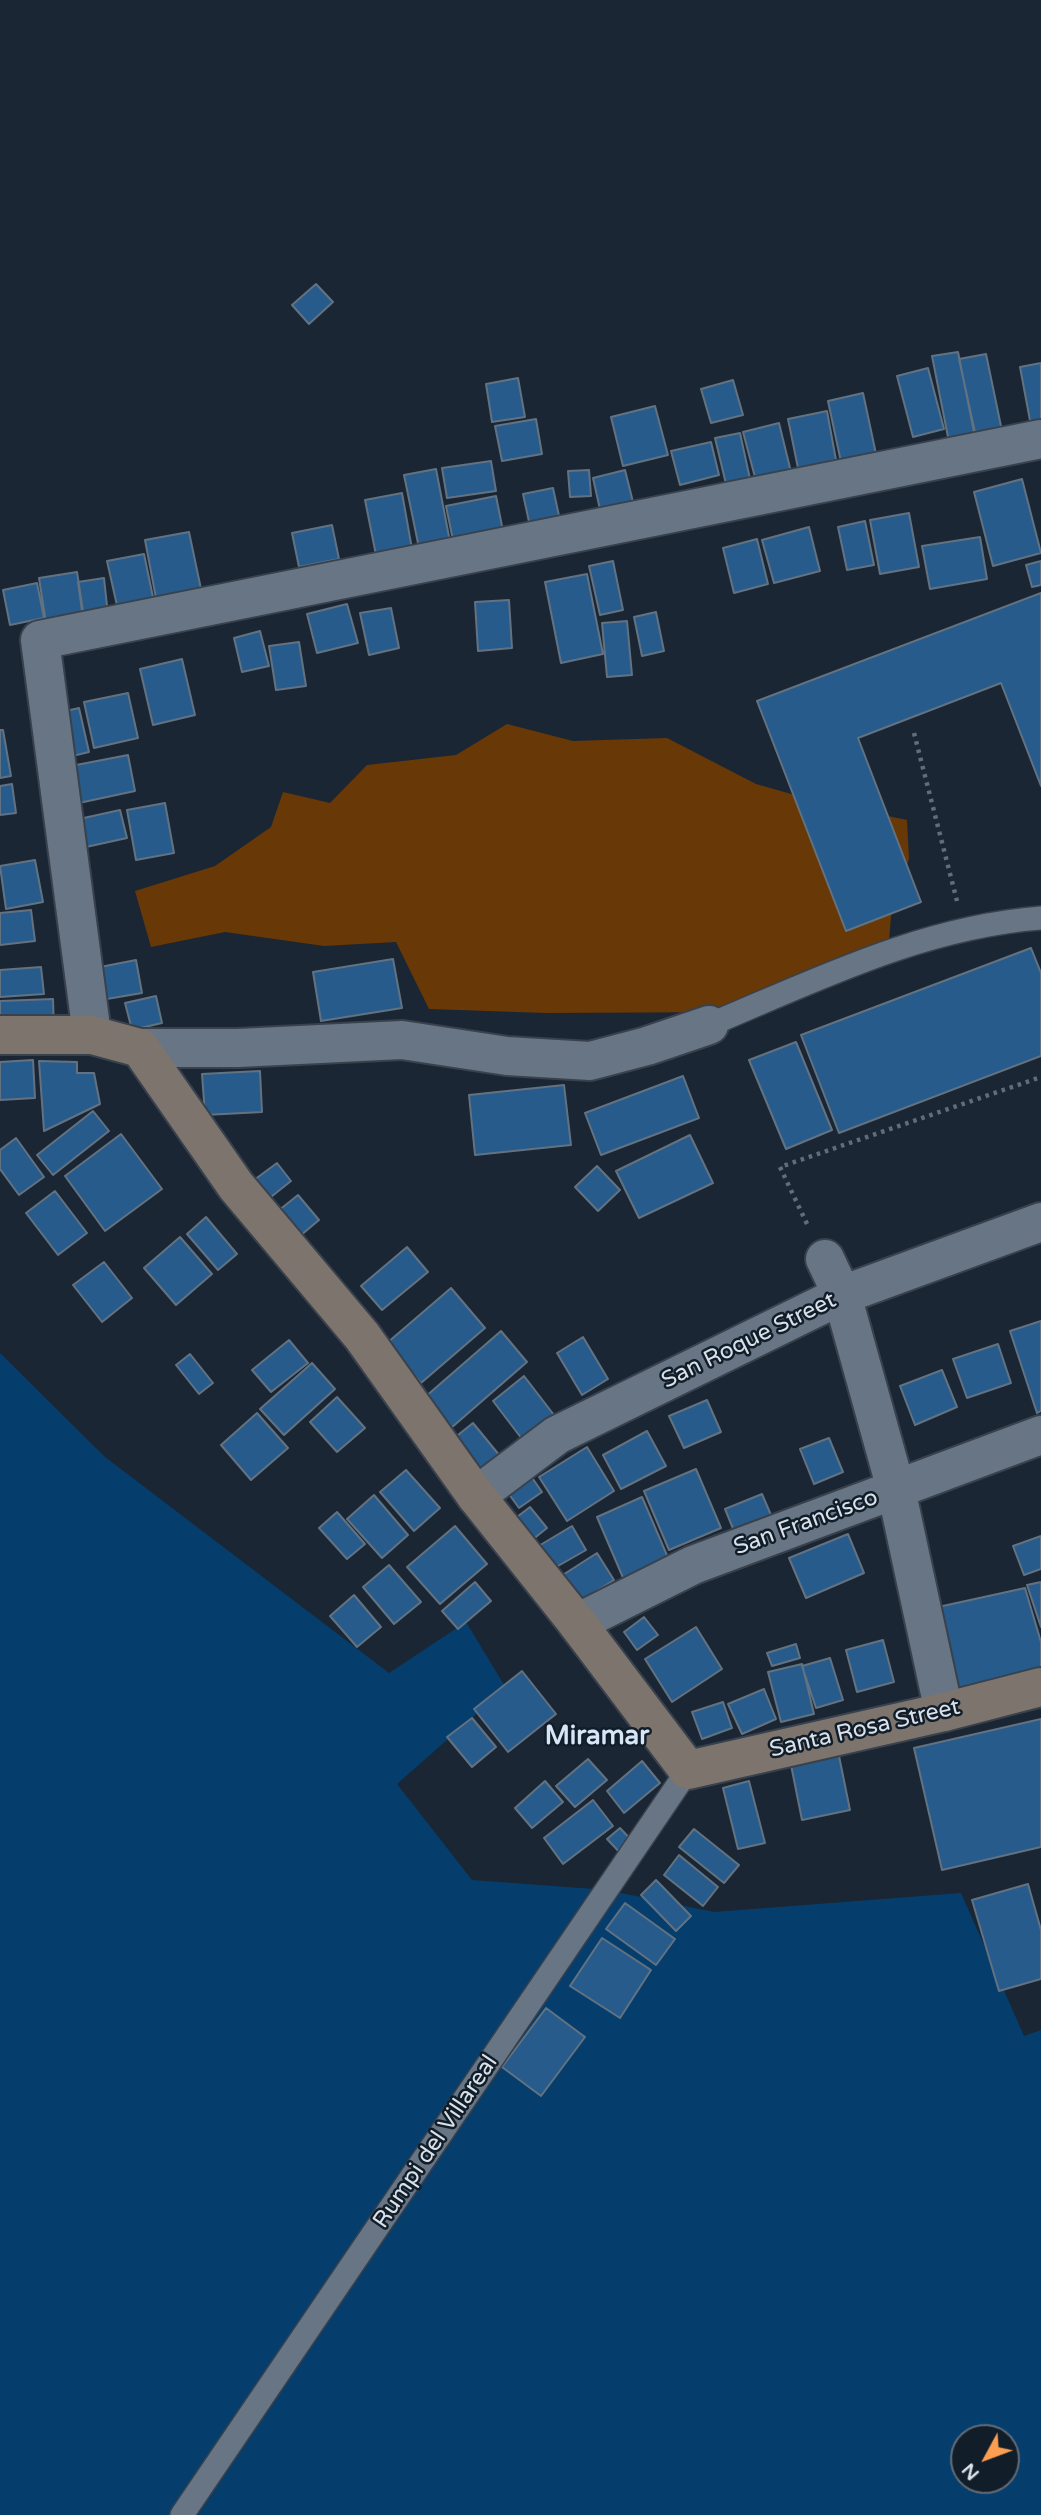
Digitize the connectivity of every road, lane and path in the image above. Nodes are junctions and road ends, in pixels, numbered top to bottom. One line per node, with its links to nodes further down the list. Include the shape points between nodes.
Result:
1 (1041, 439): 7 (street, via 40,640)
2 (914, 733): 4 (path)
3 (1041, 918): 4 (lane)
4 (964, 929): 5 (lane, via 890,950)
5 (709, 1025): 8 (street, via 590,1061 507,1056 402,1040)
6 (0, 1035): 7 (street)
7 (92, 1035): 8 (street)
8 (140, 1048): 15 (street, via 236,1186 362,1336)
9 (1041, 1077): 11 (path, via 780,1167)
10 (1041, 1222): 12 (street, San Roque Street)
11 (825, 1259): 12 (street)
12 (842, 1296): 14 (street); 15 (street, San Roque Street, via 557,1434)
13 (1041, 1435): 14 (street, San Francisco)
14 (896, 1489): 16 (street, San Francisco, via 693,1565); 18 (street)
15 (476, 1496): 16 (street)
16 (577, 1623): 19 (street)
17 (1041, 1687): 18 (street, Santa Rosa Street)
18 (944, 1712): 19 (street, Santa Rosa Street)
19 (688, 1770): 20 (lane, Rumpi del Villareal)
20 (182, 2515)

